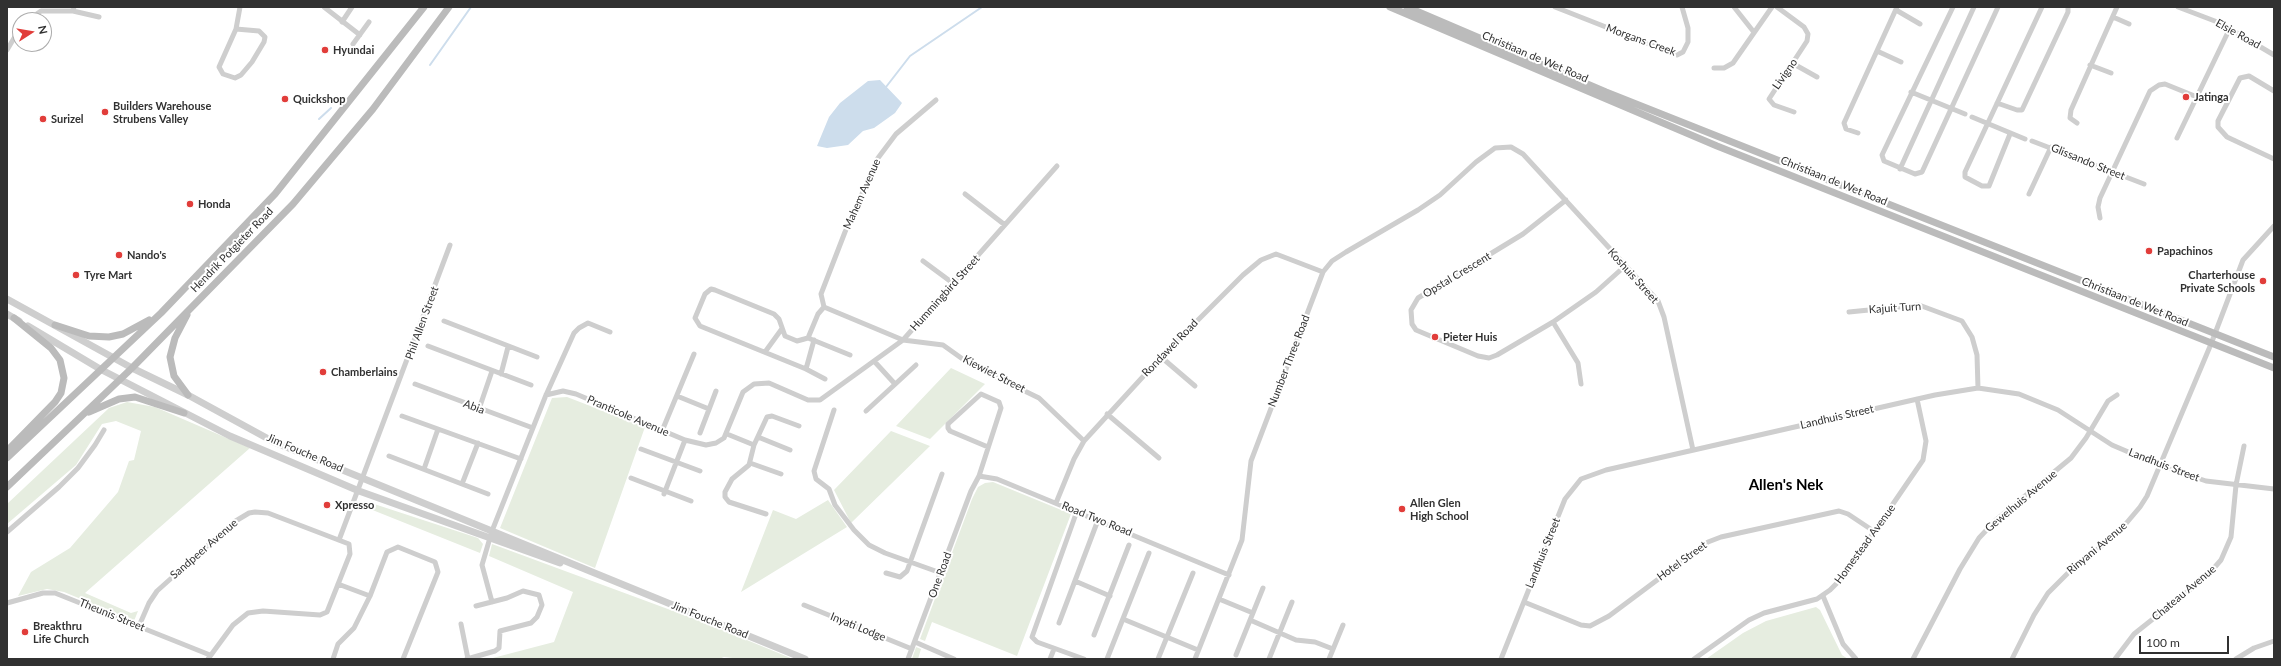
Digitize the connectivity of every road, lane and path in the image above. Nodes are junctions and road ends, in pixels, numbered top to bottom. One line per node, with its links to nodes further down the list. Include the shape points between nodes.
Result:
1 (240, 7): 30 (street)
2 (324, 7): 25 (street)
3 (352, 7): 25 (street)
4 (424, 7): 81 (main road, Hendrik Potgieter Road, via 275,194)
5 (449, 7): 78 (main road, Hendrik Potgieter Road, via 373,109 293,204)
6 (1390, 7): 93 (main road, Christiaan de Wet Road, via 1703,141)
7 (1407, 7): 89 (main road, Christiaan de Wet Road, via 1613,95)
8 (1555, 7): 9 (street, Morgans Creek, via 1677,55 1683,52 1688,42 1688,28)
9 (1682, 7)
10 (1734, 7): 31 (street)
11 (1772, 7): 31 (street)
12 (1777, 7): 37 (street, Livigno, via 1806,29 1808,34 1805,44)
13 (1953, 7): 43 (street)
14 (1974, 7): 46 (street)
15 (1998, 7): 48 (street)
16 (2042, 7): 47 (street)
17 (2068, 7): 47 (street, via 2068,12 2022,110)
18 (2117, 7): 23 (street)
19 (2178, 7): 29 (street, Elsie Road)
20 (73, 9): 22 (street); 24 (street)
21 (1896, 9): 27 (street); 34 (street)
22 (40, 12)
23 (2113, 17): 28 (street); 38 (street)
24 (99, 18)
25 (342, 22): 32 (street)
26 (369, 22): 32 (street)
27 (1920, 24)
28 (2129, 24)
29 (2230, 28): 35 (street, Elsie Road); 44 (street)
30 (236, 29): 30 (street, via 259,31 265,37 252,62 235,78 223,74 219,67)
31 (1753, 32): 39 (street, via 1733,63 1724,68)
32 (360, 35): 33 (street)
33 (353, 44)
34 (1877, 51): 36 (street); 54 (street, via 1844,123 1846,128)
35 (2274, 55)
36 (1901, 62)
37 (1792, 63): 41 (street); 49 (street, Livigno, via 1769,98 1774,105)
38 (2090, 65): 40 (street); 52 (street, via 2070,114 2070,118)
39 (1714, 68)
40 (2111, 73)
41 (1817, 77)
42 (2274, 91): 61 (street, via 2249,76 2240,78 2218,121 2218,127 2227,137)
43 (1911, 92): 46 (street); 63 (street, via 1882,155 1884,161)
44 (2197, 96): 56 (street); 64 (street, via 2165,84 2159,84 2150,91)
45 (936, 100): 79 (street, Mahem Avenue, via 896,134 878,158 821,294)
46 (1931, 100): 48 (street); 63 (street)
47 (1997, 103): 53 (street)
48 (1951, 109): 50 (street); 63 (street, via 1922,172 1915,174)
49 (1794, 112)
50 (1965, 114)
51 (1972, 118): 53 (street)
52 (2077, 123)
53 (1987, 124): 55 (street); 55 (street, via 1964,174 1965,178 1982,186 1990,184)
54 (1858, 133)
55 (2010, 134): 57 (street)
56 (2177, 138)
57 (2025, 139)
58 (2032, 141): 60 (street, Glissando Street)
59 (1501, 146): 68 (street, Koshuis Street, via 1511,147 1523,154); 75 (street, Number Three Road, via 1480,158 1429,203 1346,252)
60 (2051, 147): 64 (street, Glissando Street); 67 (street)
61 (2274, 159)
62 (1056, 166): 70 (street, Hummingbird Street)
63 (1900, 169)
64 (2112, 172): 65 (street, Glissando Street); 69 (street, via 2099,203)
65 (2144, 184)
66 (965, 194): 70 (street)
67 (2029, 194)
68 (1566, 200): 74 (street, Koshuis Street); 85 (street, Opstal Crescent, via 1523,234 1418,298 1413,303 1410,317 1412,324 1422,334 1484,358 1497,355)
69 (2100, 218)
70 (1005, 225): 76 (street, Hummingbird Street)
71 (2274, 226): 89 (street, Rinyani Avenue, via 2243,260)
72 (450, 244): 164 (street, Phil Allen Street)
73 (923, 261): 76 (street)
74 (1625, 266): 85 (street, Opstal Crescent, via 1596,292); 150 (street, Koshuis Street, via 1658,301 1661,309)
75 (1323, 272): 101 (street, Rondawel Road, via 1283,255 1268,255 1243,275); 189 (street, Number Three Road, via 1251,461 1244,533)
76 (954, 284): 92 (street, Hummingbird Street)
77 (7, 299): 86 (street, Jim Fouche Road)
78 (192, 306): 105 (main road, Hendrik Potgieter Road); 120 (main road, via 175,338 170,357 174,376)
79 (824, 307): 90 (street, via 816,318); 92 (street, Kiewiet Street)
80 (1849, 312): 118 (street, Kajuit Turn, via 1919,305 1962,321 1972,337 1978,356)
81 (161, 313): 86 (main road, via 123,334 109,337 89,336); 99 (main road, Hendrik Potgieter Road)
82 (7, 314): 83 (street, Jim Fouche Road)
83 (14, 318): 107 (street, Jim Fouche Road); 151 (main road, via 51,348 60,360 64,378 61,393 55,402)
84 (444, 321): 95 (street)
85 (1553, 322): 115 (street, via 1578,363)
86 (55, 325): 99 (street, Jim Fouche Road)
87 (781, 330): 90 (street, via 794,341); 96 (street); 96 (street, via 779,319 774,314 715,290 711,289 705,294 695,318 697,324)
88 (610, 332): 121 (street, via 588,323 579,328 574,333)
89 (2215, 333): 93 (street, Rinyani Avenue); 102 (main road, Christiaan de Wet Road)
90 (808, 338): 91 (street)
91 (814, 340): 98 (street); 108 (street)
92 (903, 340): 103 (street, Hummingbird Street); 143 (street, Kiewiet Street, via 943,345 971,365 1032,394)
93 (2211, 344): 106 (main road, Christiaan de Wet Road); 158 (street, Rinyani Avenue)
94 (428, 346): 109 (street)
95 (508, 347): 100 (street); 110 (street)
96 (765, 352): 108 (street)
97 (694, 354): 123 (street)
98 (850, 355)
99 (112, 357): 105 (street, Jim Fouche Road); 107 (main road, Hendrik Potgieter Road)
100 (538, 357)
101 (1161, 357): 117 (street); 130 (street, Rondawel Road)
102 (2274, 358)
103 (874, 361): 114 (street); 140 (street, Hummingbird Street, via 817,401 808,400 769,383 754,384 743,392)
104 (916, 365): 114 (street)
105 (132, 368): 111 (main road, Hendrik Potgieter Road); 120 (street, Jim Fouche Road)
106 (2274, 368)
107 (100, 369): 111 (street, Jim Fouche Road); 153 (main road, Hendrik Potgieter Road)
108 (806, 369): 112 (street)
109 (492, 370): 110 (street); 125 (street)
110 (501, 374): 116 (street)
111 (121, 379): 129 (street, Jim Fouche Road); 131 (main road, Hendrik Potgieter Road)
112 (825, 379)
113 (415, 384): 125 (street, Abia)
114 (895, 384): 128 (street)
115 (1582, 384)
116 (531, 385)
117 (1195, 386)
118 (1978, 388): 124 (street, Landhuis Street); 138 (street, Landhuis Street, via 2027,396 2058,410)
119 (716, 391): 126 (street)
120 (188, 395): 164 (street, Jim Fouche Road, via 274,442)
121 (546, 395): 134 (street); 137 (street, Pranticole Avenue, via 563,391 576,394)
122 (2117, 395): 138 (street, Gewelhuis Avenue, via 2108,401)
123 (677, 396): 126 (street); 137 (street)
124 (1917, 399): 150 (street, Landhuis Street); 180 (street, Homestead Avenue, via 1926,441 1923,460)
125 (479, 409): 134 (street, Abia)
126 (709, 409): 139 (street)
127 (834, 410): 185 (street, via 814,471 816,479 829,489 835,505 869,545)
128 (866, 411)
129 (184, 413): 131 (main road, via 148,400 128,397 109,402); 170 (street, Jim Fouche Road, via 230,436)
130 (1107, 414): 143 (street, Rondawel Road); 154 (street)
131 (82, 415): 168 (main road, Hendrik Potgieter Road)
132 (402, 416): 135 (street)
133 (800, 426): 141 (street, via 768,416)
134 (533, 428): 155 (street)
135 (438, 429): 144 (street); 159 (street)
136 (104, 430): 179 (street, via 78,468)
137 (662, 431): 142 (street, Pranticole Avenue)
138 (2090, 432): 158 (street, Landhuis Street, via 2112,445); 238 (street, Gewelhuis Avenue, via 2071,458 1996,520 1979,538)
139 (700, 433)
140 (727, 434): 142 (street, Pranticole Avenue, via 722,440 711,445); 145 (street)
141 (758, 437): 145 (street); 149 (street)
142 (685, 440): 156 (street)
143 (1084, 441): 174 (street, Rondawel Road)
144 (478, 443): 155 (street); 166 (street)
145 (754, 445): 157 (street)
146 (2244, 446): 167 (street, Chateau Avenue)
147 (988, 447): 147 (street, via 1001,405 981,394 948,424 948,428); 163 (street)
148 (641, 449): 156 (street)
149 (790, 450)
150 (1693, 450): 200 (street, Landhuis Street, via 1593,473 1578,482 1565,499)
151 (7, 451)
152 (390, 456): 159 (street)
153 (7, 458)
154 (1159, 458)
155 (521, 459): 178 (street)
156 (676, 462): 160 (street); 171 (street)
157 (750, 462): 161 (street); 176 (street, via 745,470 732,479 725,497 729,502)
158 (2159, 465): 167 (street, Landhuis Street, via 2206,481); 239 (street, Rinyani Avenue, via 2147,496 2127,524 2070,571 2048,593)
159 (424, 469): 166 (street)
160 (700, 471)
161 (781, 474)
162 (942, 474): 185 (street)
163 (979, 476): 174 (street, Road Two Road, via 991,477); 187 (street, One Road)
164 (364, 478): 170 (street, Phil Allen Street); 178 (street, Jim Fouche Road)
165 (631, 478): 171 (street)
166 (462, 484): 172 (street)
167 (2236, 485): 169 (street, Landhuis Street); 240 (street, Chateau Avenue, via 2231,537 2221,560 2207,576 2134,634)
168 (7, 487)
169 (2274, 489)
170 (359, 491): 181 (street, Jim Fouche Road); 182 (street, Phil Allen Street)
171 (665, 493): 173 (street)
172 (488, 494)
173 (691, 501)
174 (1056, 503): 175 (street, Road Two Road)
175 (1077, 511): 177 (street, Road Two Road); 217 (street, via 1032,635 1034,640)
176 (766, 514)
177 (1098, 520): 189 (street, Road Two Road); 191 (street)
178 (492, 531): 181 (street); 190 (street, Jim Fouche Road)
179 (7, 532)
180 (1875, 532): 196 (street, Homestead Avenue, via 1842,577); 200 (street, Hotel Street, via 1839,511 1721,537 1708,542 1609,616 1590,626 1581,625)
181 (490, 539): 190 (street, Jim Fouche Road); 198 (street, via 482,568)
182 (339, 540): 192 (street, Sandpeer Avenue, via 349,544 350,554); 210 (street, Sandpeer Avenue, via 268,513 249,514 234,522 156,591)
183 (1129, 545): 195 (street)
184 (1149, 553): 205 (street)
185 (910, 562): 186 (street, via 907,571 900,577); 187 (street)
186 (886, 573)
187 (940, 573): 215 (street, One Road)
188 (1193, 573): 213 (street)
189 (1229, 575): 197 (street, Number Three Road)
190 (615, 582): 225 (street, Jim Fouche Road)
191 (1075, 582): 195 (street); 207 (street)
192 (338, 584): 194 (street); 221 (street, via 329,609 324,614 263,610 248,613 233,625)
193 (1263, 588): 204 (street)
194 (370, 596): 222 (street, via 354,628 338,644); 223 (street, via 384,559 392,548 403,548 435,562 436,578)
195 (1110, 596): 212 (street)
196 (1823, 596): 236 (street, Homestead Avenue, via 1748,620); 237 (street, via 1842,644)
197 (1219, 599): 204 (street); 219 (street, Number Three Road)
198 (492, 602): 203 (street); 224 (street, via 523,591 539,595 542,605 531,623 500,631 499,648 495,651)
199 (1292, 602): 211 (street)
200 (1524, 602): 235 (street, Landhuis Street)
201 (7, 603): 210 (street, Theunis Street, via 43,593 55,593)
202 (804, 605): 216 (street, Inyati Lodge)
203 (476, 606)
204 (1253, 613): 206 (street)
205 (1123, 619): 213 (street); 230 (street)
206 (1250, 620): 211 (street); 220 (street)
207 (1059, 623)
208 (461, 624): 224 (street)
209 (1343, 625): 218 (street)
210 (139, 626): 221 (street, Theunis Street)
211 (1280, 632): 218 (street, via 1298,640 1315,642); 233 (street)
212 (1094, 635)
213 (1167, 637): 219 (street); 231 (street)
214 (2274, 641): 241 (street, via 2254,648)
215 (915, 642): 216 (street, One Road); 227 (street)
216 (912, 648): 226 (street, One Road)
217 (1054, 649): 228 (street); 229 (street)
218 (1333, 649): 234 (street)
219 (1198, 650): 232 (street, Number Three Road)
220 (1236, 654)
221 (209, 657)
222 (334, 659)
223 (403, 659)
224 (468, 659)
225 (804, 659)
226 (908, 659)
227 (954, 659)
228 (1050, 659)
229 (1084, 659)
230 (1107, 659)
231 (1158, 659)
232 (1195, 659)
233 (1270, 659)
234 (1329, 659)
235 (1501, 659)
236 (1694, 659)
237 (1856, 659)
238 (1913, 659)
239 (2012, 659)
240 (2115, 659)
241 (2236, 659)

